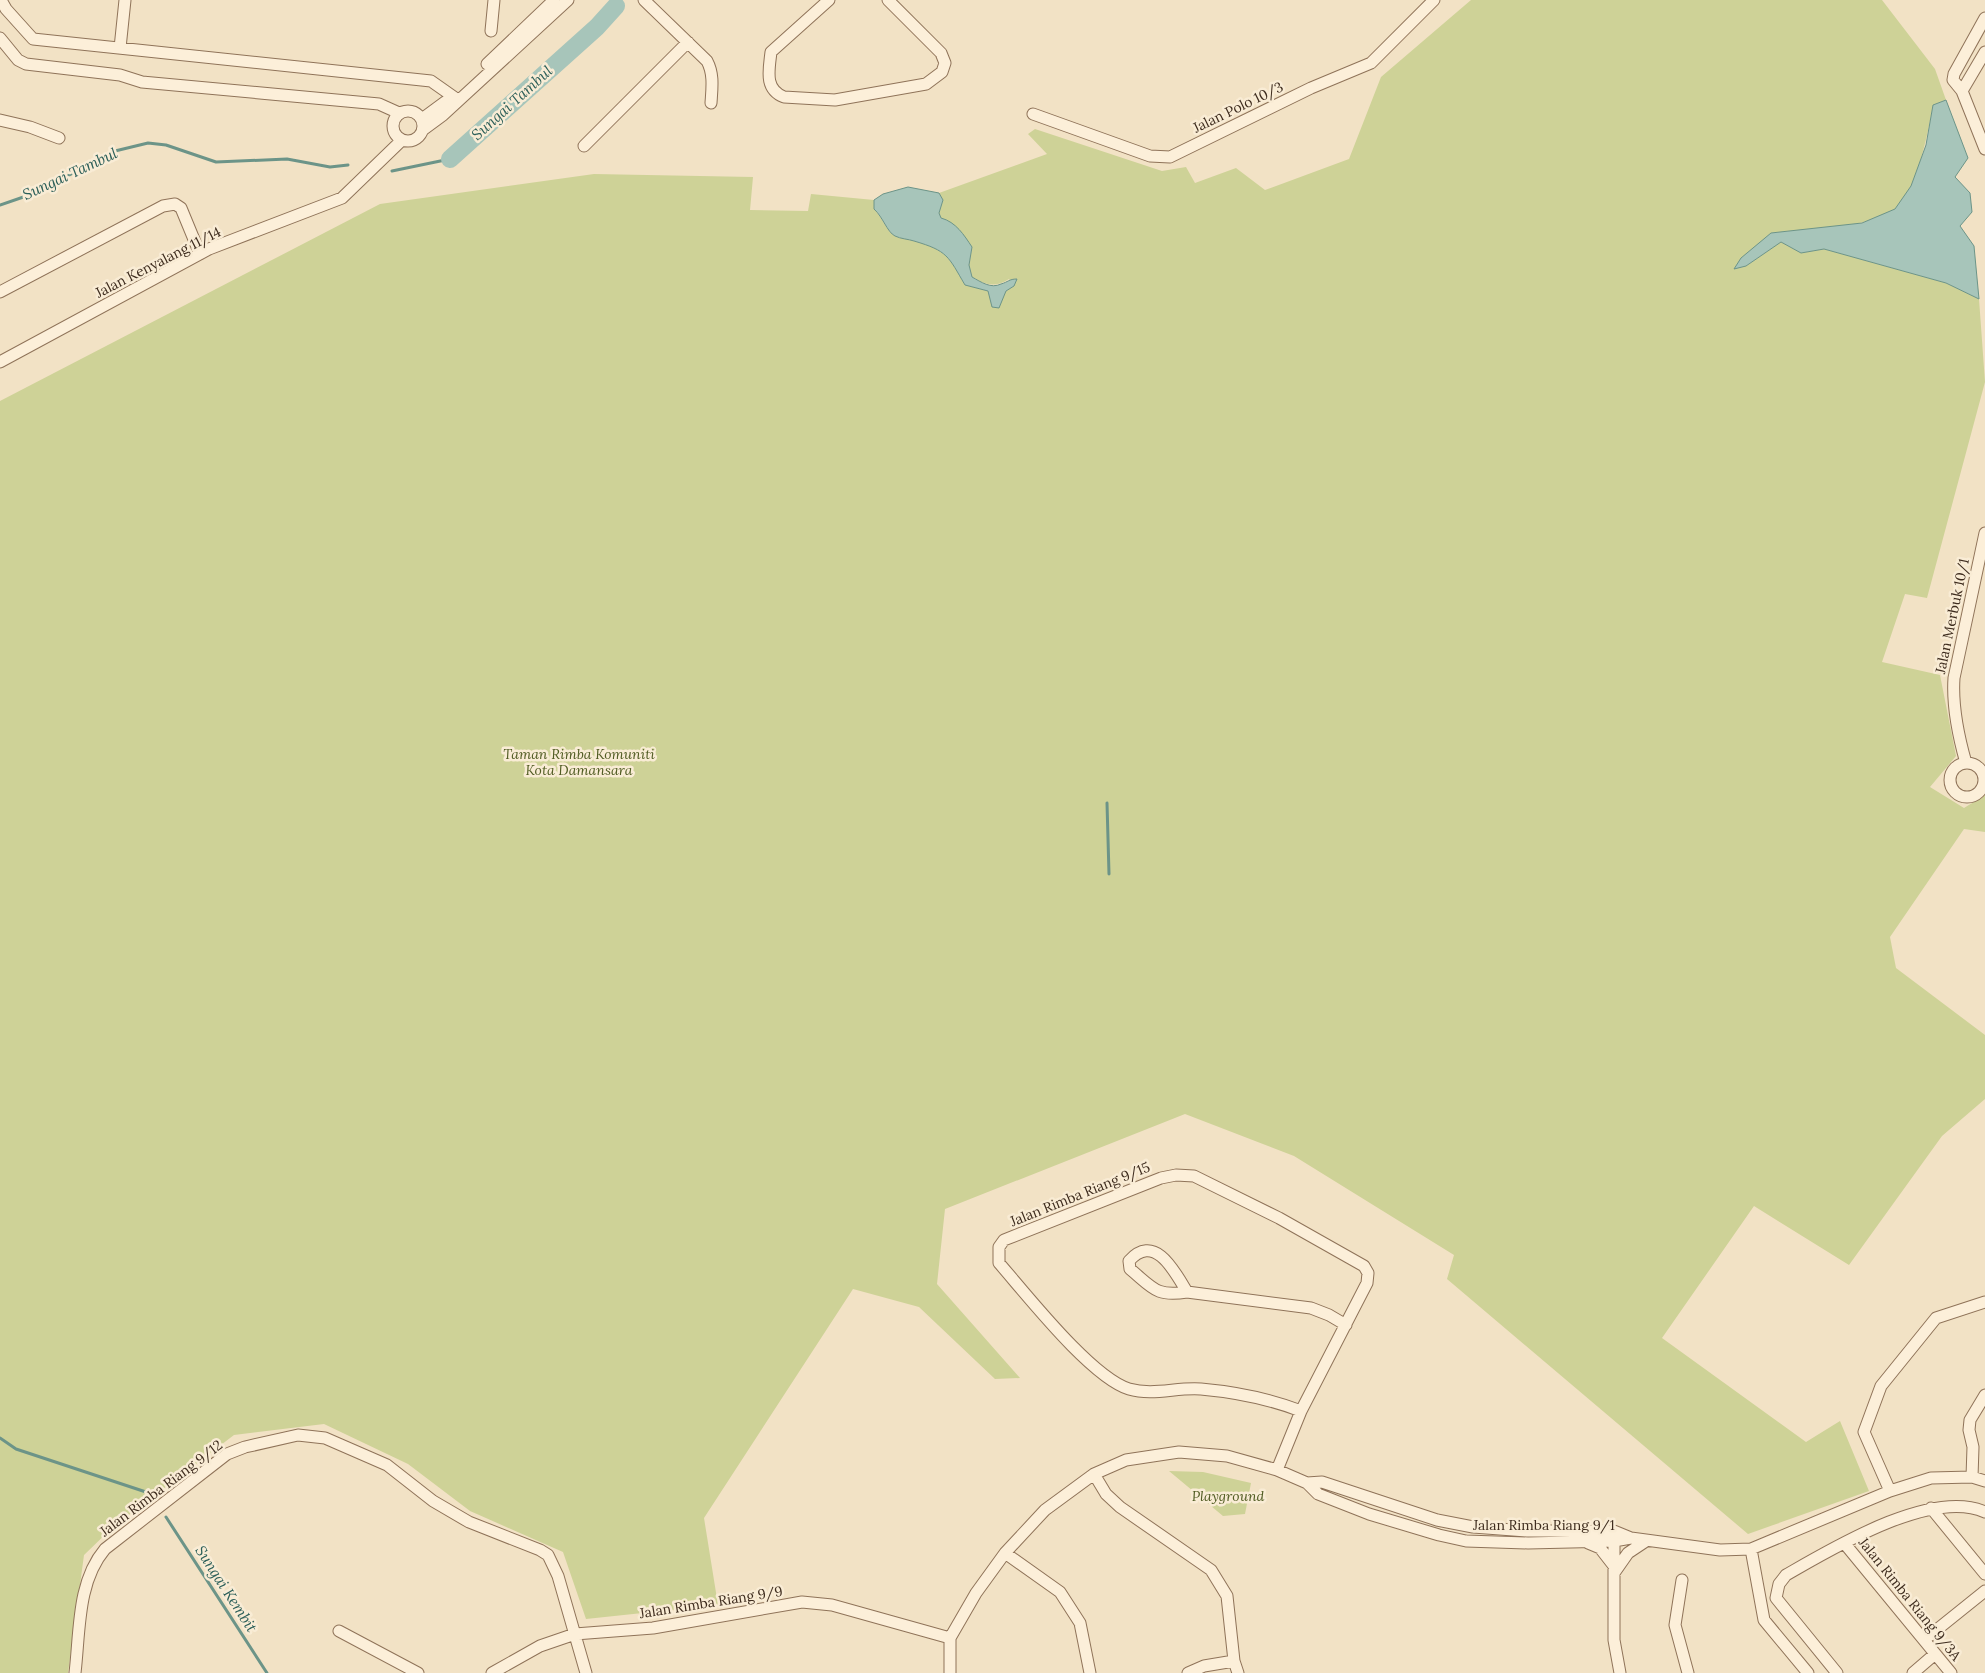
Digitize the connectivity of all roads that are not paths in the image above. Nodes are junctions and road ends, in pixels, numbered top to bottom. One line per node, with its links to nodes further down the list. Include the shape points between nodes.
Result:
1 (1, 0): 14 (street, via 32,39)
2 (124, 0): 14 (street)
3 (494, 0): 11 (street)
4 (554, 0): 17 (street)
5 (568, 0): 17 (street)
6 (644, 0): 13 (street)
7 (829, 0): 8 (street, via 771,52 769,80 776,94 835,100 926,84 942,72 941,54)
8 (888, 0)
9 (1434, 0): 20 (street, Jalan Polo 10/3, via 1371,63 1311,88 1170,157 1150,156)
10 (1985, 18): 16 (street, via 1954,74 1953,80)
11 (491, 31)
12 (1, 40): 19 (street, via 18,60 26,64 120,75 142,82 379,104)
13 (688, 42): 18 (street, via 711,68); 25 (street)
14 (120, 48): 17 (street, via 432,82)
15 (1985, 52): 16 (street)
16 (1962, 91): 26 (street)
17 (456, 98): 22 (street)
18 (711, 103)
19 (399, 114): 22 (street, via 412,110); 24 (street, via 393,128)
20 (1033, 114)
21 (0, 120): 23 (street)
22 (423, 124): 24 (street, via 418,138)
23 (59, 138)
24 (402, 140): 27 (street, Jalan Kenyalang 11/14, via 342,198)
25 (584, 146)
26 (1985, 149)
27 (200, 254): 28 (street, via 181,208 175,204 163,206); 29 (street, Jalan Kenyalang 11/14)
28 (0, 292)
29 (0, 362)
30 (1985, 533): 31 (street, Jalan Merbuk 10/1, via 1954,678 1953,698)
31 (1966, 763)
32 (1187, 1292): 32 (street, via 1160,1293 1130,1270 1129,1261 1135,1254 1143,1252 1164,1257); 34 (street, via 1311,1308)
33 (1985, 1302): 44 (street, via 1936,1318 1881,1386 1864,1432)
34 (1346, 1325): 36 (street, Jalan Rimba Riang 9/15); 36 (street, Jalan Rimba Riang 9/15, via 1366,1283 1368,1272 1364,1266 1279,1218 1194,1176 1161,1178 1004,1240 998,1247 999,1263 1074,1348 1127,1388 1149,1391 1200,1389 1279,1403)
35 (1985, 1395): 37 (street, via 1970,1420)
36 (1301, 1411): 39 (street, Jalan Rimba Riang 9/15)
37 (1973, 1447): 38 (street); 41 (street)
38 (1985, 1452)
39 (1277, 1470): 40 (street, Jalan Rimba Riang 9/1, via 1227,1456 1179,1452 1126,1460); 43 (street, Jalan Rimba Riang 9/1)
40 (1094, 1474): 54 (street, Jalan Rimba Riang 9/1, via 1045,1510); 64 (street, via 1106,1494 1120,1508 1211,1570 1226,1596)
41 (1972, 1477): 42 (street, Jalan Rimba Riang 9/1); 44 (street, Jalan Rimba Riang 9/1, via 1931,1478)
42 (1985, 1481)
43 (1307, 1483): 45 (street, via 1322,1482); 48 (street, Jalan Rimba Riang 9/1, via 1318,1494)
44 (1890, 1491): 53 (street, Jalan Rimba Riang 9/1)
45 (1374, 1500): 48 (street); 49 (street, via 1473,1528)
46 (1931, 1508): 47 (street, via 1974,1507); 52 (street, via 1896,1518); 56 (street)
47 (1985, 1512)
48 (1369, 1514): 51 (street, Jalan Rimba Riang 9/1, via 1466,1540)
49 (1614, 1536): 50 (street, Jalan Rimba Riang 9/1); 51 (street, Jalan Rimba Riang 9/1); 55 (street)
50 (1646, 1541): 53 (street, Jalan Rimba Riang 9/1, via 1720,1550); 55 (street, via 1628,1553)
51 (1587, 1542): 55 (street, via 1600,1548)
52 (1845, 1544): 62 (street, Jalan Rimba Riang 9/3A); 76 (street, via 1786,1575 1779,1584 1776,1598)
53 (1751, 1549): 75 (street, via 1764,1620)
54 (1006, 1553): 61 (street, Jalan Rimba Riang 9/1); 70 (street, via 1060,1592 1080,1623)
55 (1614, 1570): 73 (street, via 1614,1640)
56 (1985, 1574)
57 (1682, 1580): 74 (street, via 1675,1625)
58 (1985, 1591): 62 (street)
59 (339, 1631): 66 (street)
60 (576, 1634): 61 (street, Jalan Rimba Riang 9/9, via 653,1628 802,1602 832,1605); 65 (street, Jalan Rimba Riang 9/12, via 548,1555 451,1513 375,1459 325,1438 298,1436 227,1454 105,1548 87,1579); 67 (street, Jalan Rimba Riang 9/9, via 540,1646); 68 (street, Jalan Rimba Riang 9/12)
61 (945, 1637): 69 (street)
62 (1924, 1640): 63 (street, Jalan Rimba Riang 9/3A)
63 (1936, 1654): 77 (street); 78 (street, Jalan Rimba Riang 9/3A)
64 (1234, 1661): 71 (street, via 1204,1666); 72 (street)
65 (76, 1673)
66 (418, 1673)
67 (492, 1673)
68 (586, 1673)
69 (950, 1673)
70 (1090, 1673)
71 (1188, 1673)
72 (1238, 1673)
73 (1620, 1673)
74 (1688, 1673)
75 (1808, 1673)
76 (1837, 1673)
77 (1913, 1673)
78 (1951, 1673)

